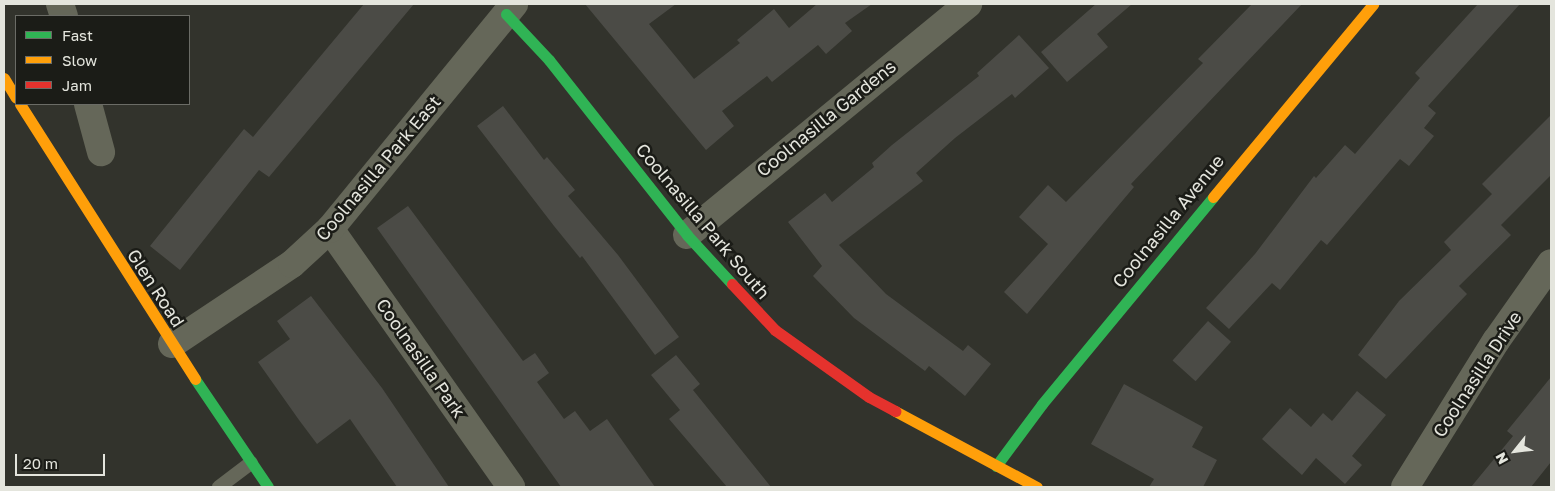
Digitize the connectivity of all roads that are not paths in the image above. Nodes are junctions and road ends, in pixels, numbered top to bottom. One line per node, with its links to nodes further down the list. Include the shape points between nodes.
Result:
1 (968, 4): 10 (street, Coolnasilla Gardens)
2 (1373, 4): 14 (street, Coolnasilla Avenue, via 1042,404)
3 (510, 9): 9 (street, Coolnasilla Park East); 10 (street, Coolnasilla Park South)
4 (4, 78): 5 (street)
5 (15, 96)
6 (21, 105): 12 (street, Glen Road)
7 (88, 105): 8 (street)
8 (101, 152)
9 (330, 229): 12 (street, Coolnasilla Park East, via 292,264); 17 (street, Coolnasilla Park)
10 (687, 235): 14 (street, Coolnasilla Park South, via 744,300 812,360 911,422)
11 (1551, 263): 19 (street, Coolnasilla Drive, via 1496,341)
12 (172, 344): 13 (street, Glen Road)
13 (251, 463): 15 (lane); 16 (street, Glen Road)
14 (996, 466): 18 (street, Coolnasilla Park South)
15 (219, 487)
16 (268, 487)
17 (511, 487)
18 (1037, 487)
19 (1405, 487)

